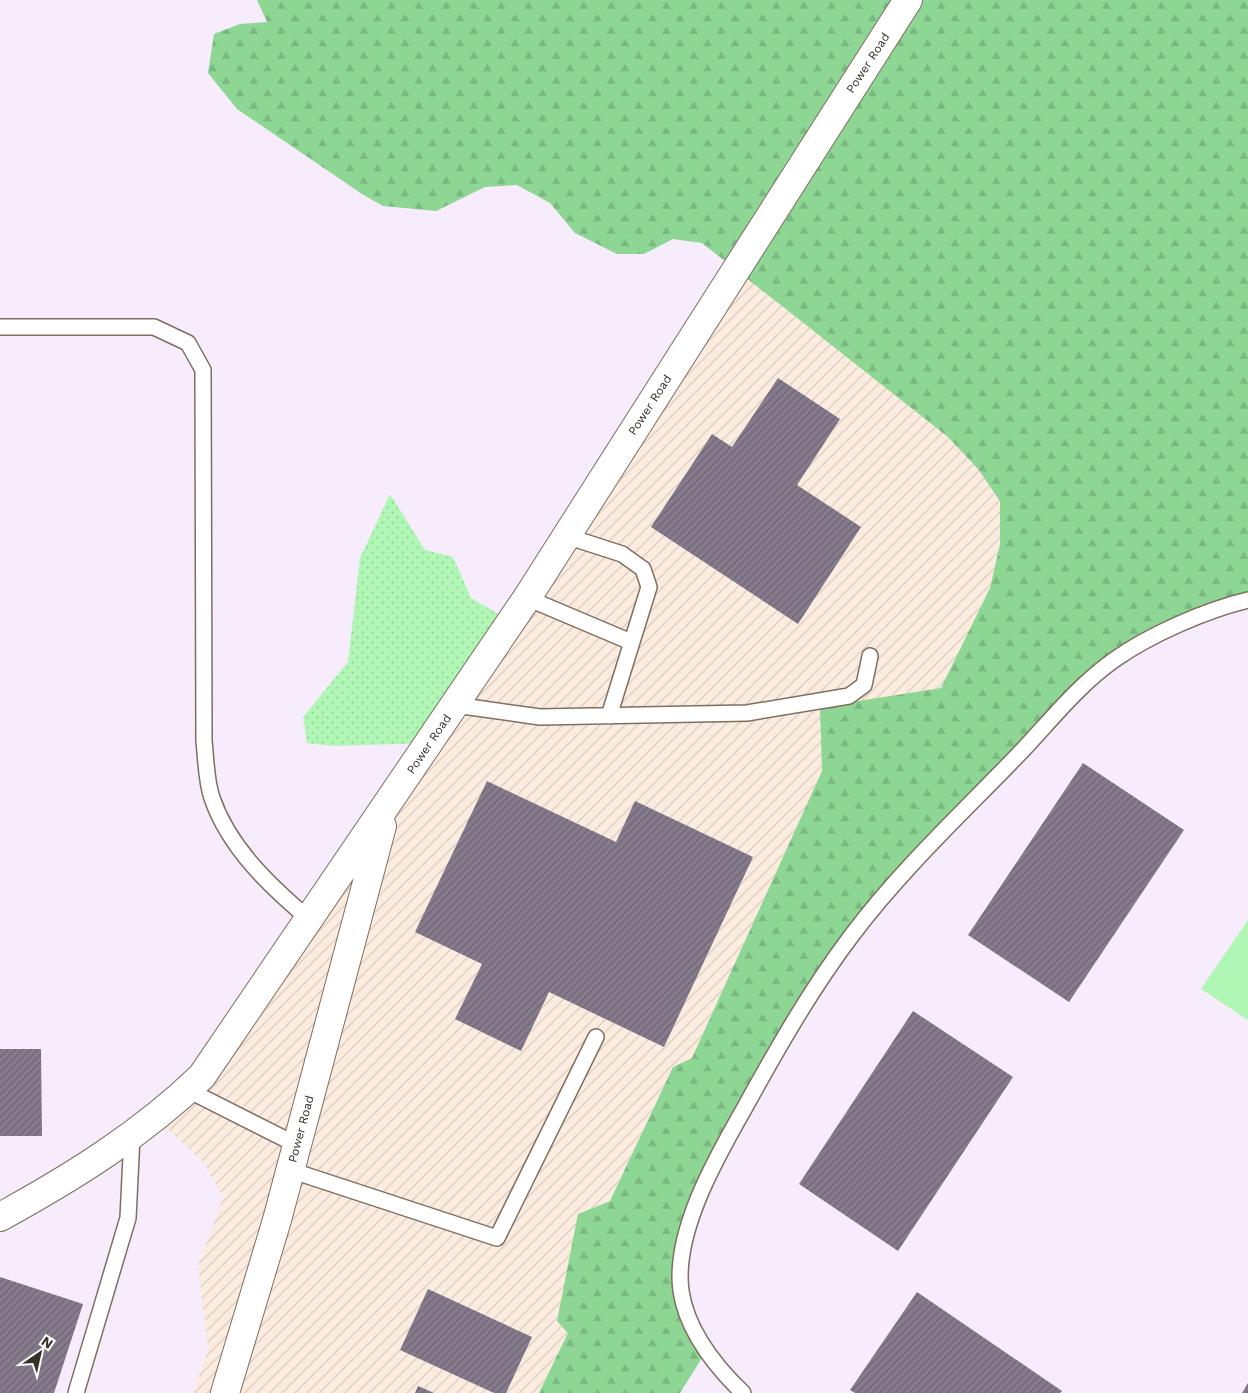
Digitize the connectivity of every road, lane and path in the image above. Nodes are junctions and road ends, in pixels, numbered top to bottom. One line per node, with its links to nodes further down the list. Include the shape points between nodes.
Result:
1 (908, 0): 3 (street, Power Road)
2 (0, 327): 11 (lane, via 154,327 188,343 203,370 204,741 211,797 225,827 267,884)
3 (566, 536): 4 (street, Power Road); 6 (lane, via 622,554 644,569 649,587)
4 (526, 598): 6 (lane); 8 (street, Power Road)
5 (1248, 600): 19 (lane, via 1220,607 1134,647 1087,682 903,875 852,935 782,1039 709,1174 695,1207 681,1262 682,1292 691,1322 706,1351)
6 (631, 642): 9 (lane)
7 (870, 656): 9 (lane, via 864,685 850,696 747,713)
8 (454, 706): 9 (lane, via 540,717); 10 (street, Power Road)
9 (609, 716)
10 (387, 806): 11 (street, Power Road); 15 (street, Power Road)
11 (310, 920): 13 (street, Power Road, via 202,1076)
12 (596, 1036): 15 (lane, via 497,1238)
13 (188, 1090): 14 (street, Power Road); 15 (lane)
14 (132, 1136): 16 (street, Power Road, via 58,1185); 17 (lane, via 128,1218)
15 (294, 1157): 18 (street, Power Road)
16 (0, 1217)
17 (76, 1393)
18 (225, 1393)
19 (743, 1393)

